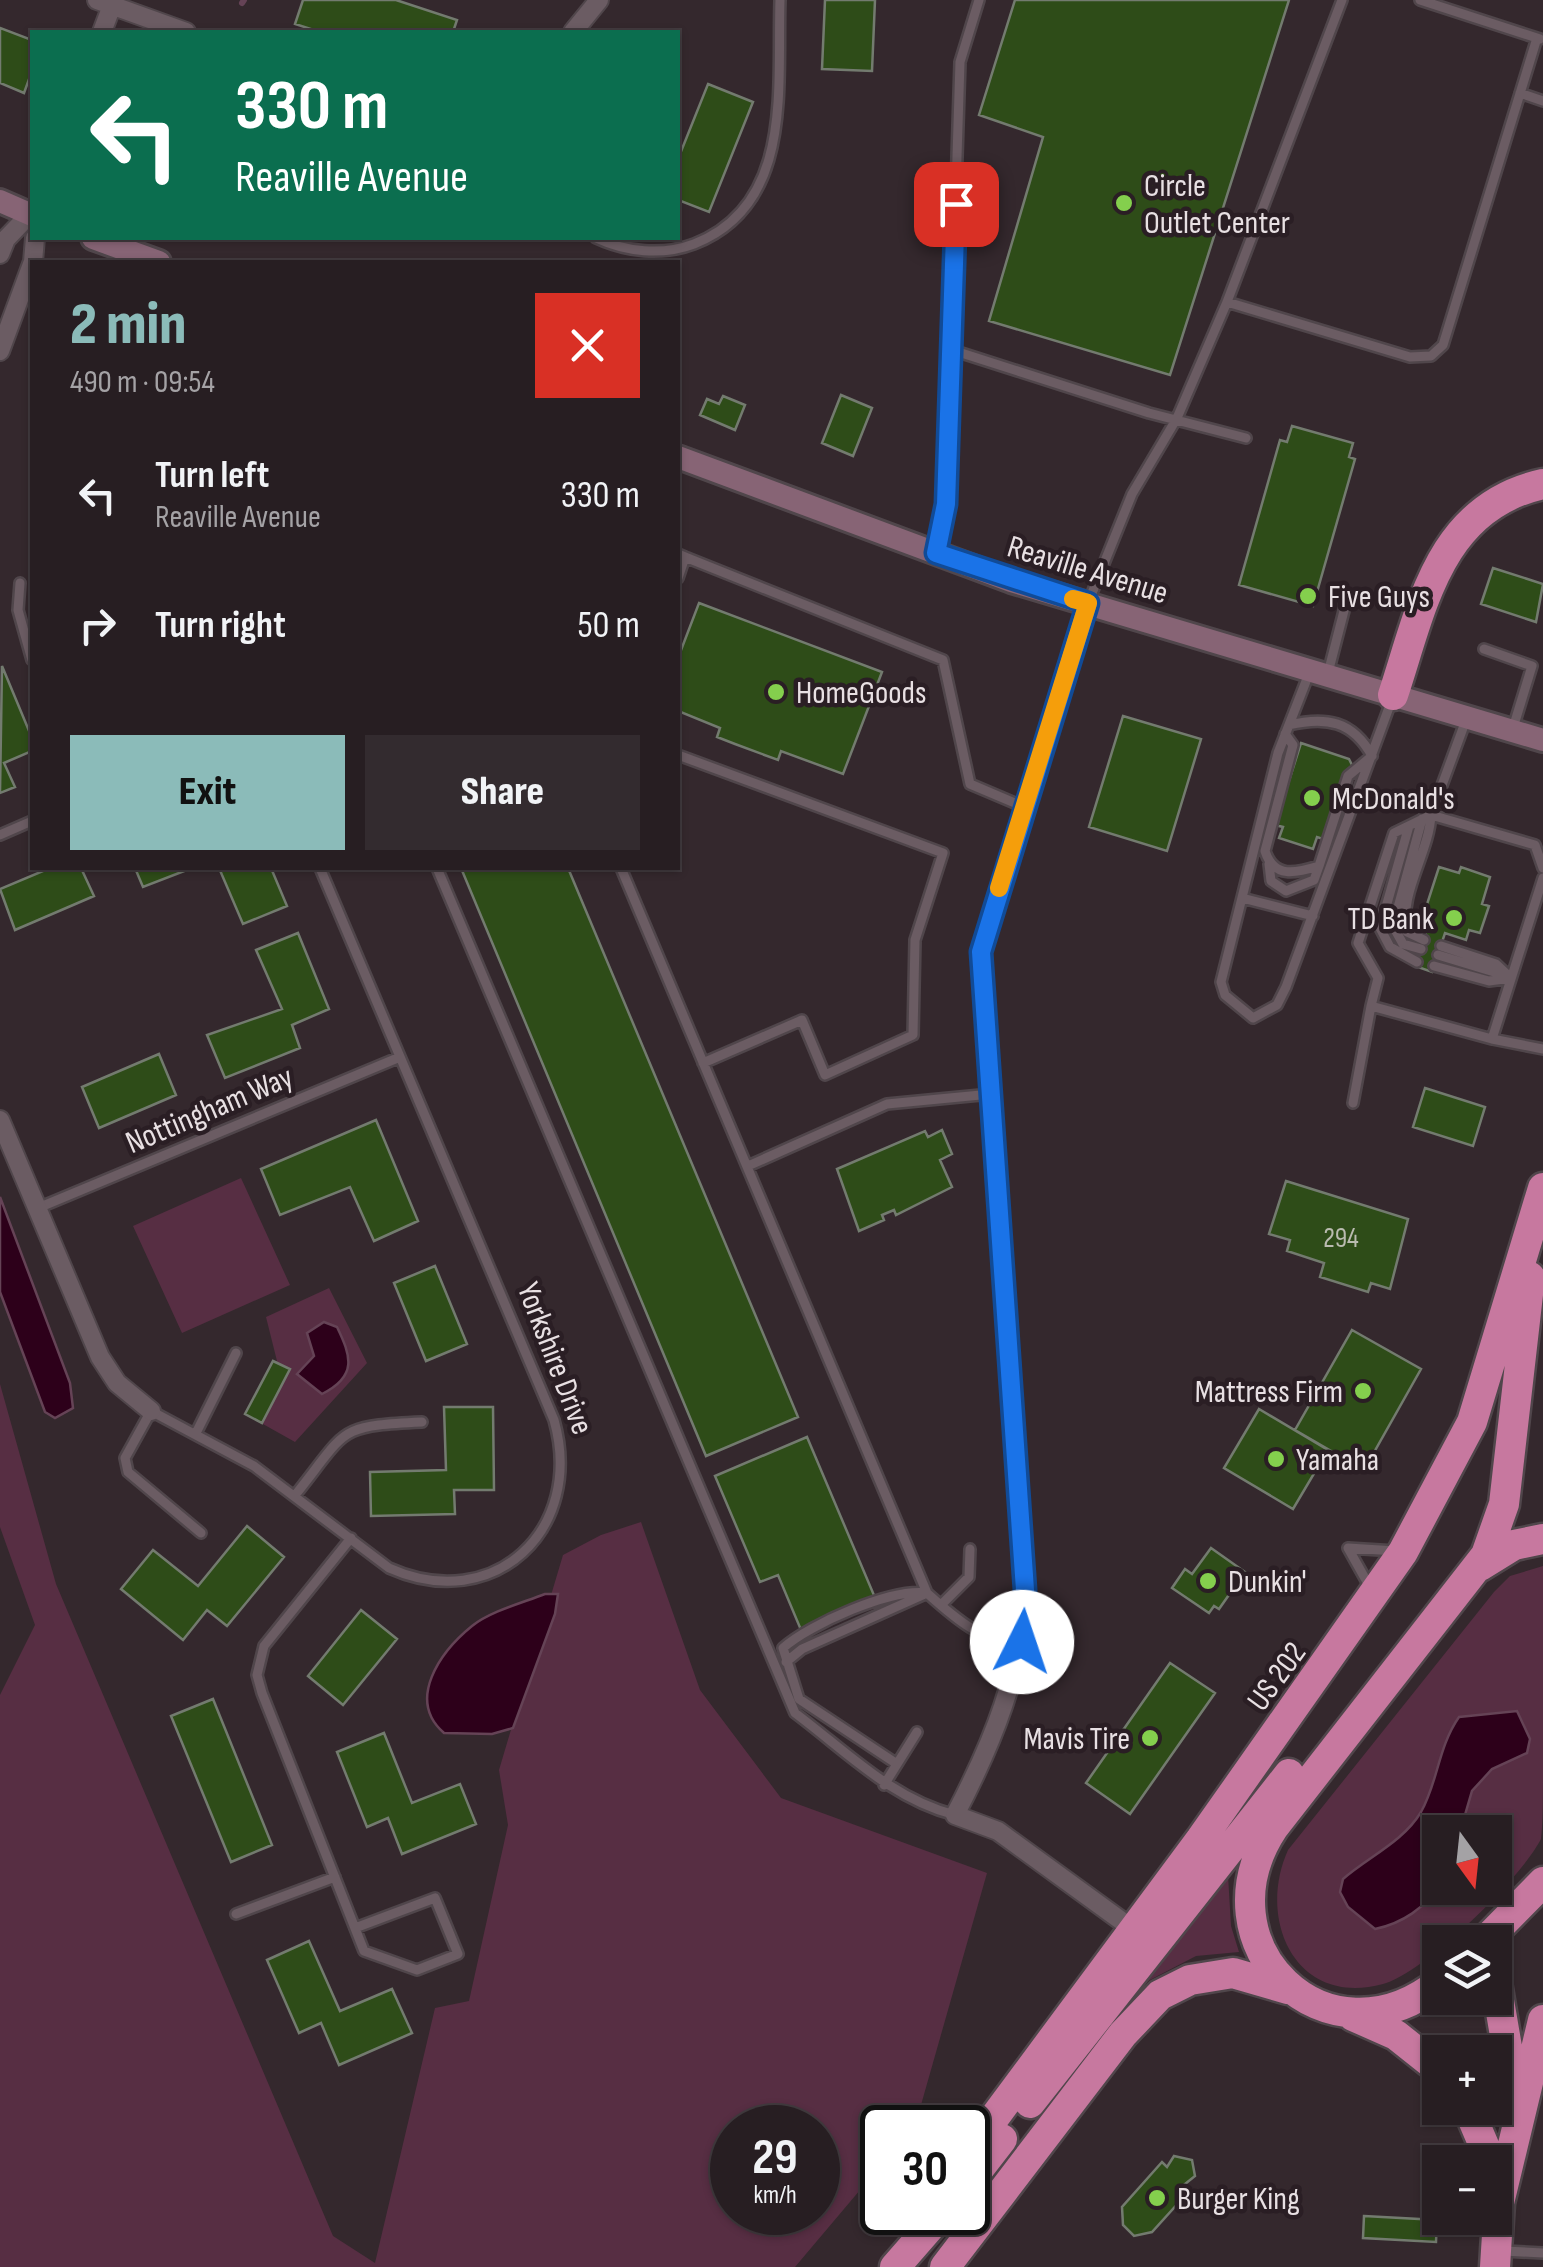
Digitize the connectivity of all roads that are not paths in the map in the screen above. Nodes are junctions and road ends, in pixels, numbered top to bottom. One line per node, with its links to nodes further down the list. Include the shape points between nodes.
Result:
1 (599, 0): 9 (street)
2 (780, 0): 17 (lane, via 773,151 752,202 732,223 682,248 641,250)
3 (979, 0): 22 (lane, via 960,62)
4 (1342, 0): 21 (lane)
5 (1420, 0): 10 (lane)
6 (108, 2): 7 (street); 8 (street)
7 (102, 30)
8 (181, 30)
9 (574, 30)
10 (1540, 39): 11 (lane)
11 (1520, 93): 12 (lane); 21 (lane, via 1443,345 1431,356 1410,357)
12 (1543, 101)
13 (0, 202): 14 (street)
14 (30, 215)
15 (30, 218): 18 (street, via 6,238)
16 (98, 240): 19 (street)
17 (604, 240)
18 (0, 254)
19 (154, 260)
20 (30, 271): 23 (street)
21 (1227, 302): 24 (lane)
22 (952, 350): 24 (lane); 28 (lane, via 946,504)
23 (0, 351)
24 (1176, 418): 25 (lane); 31 (lane, via 1132,494)
25 (1246, 438)
26 (680, 458): 28 (street, Reaville Avenue)
27 (1541, 486): 37 (highway, via 1504,497 1452,540 1422,598)
28 (936, 553): 31 (street, Reaville Avenue)
29 (682, 555): 44 (lane, via 943,660 970,784)
30 (20, 583): 34 (lane, via 18,610)
31 (1088, 603): 36 (street, Reaville Avenue); 44 (street)
32 (1346, 603): 36 (lane)
33 (1484, 649): 35 (lane)
34 (30, 653)
35 (1538, 668): 40 (lane)
36 (1319, 673): 37 (street, Reaville Avenue); 39 (lane)
37 (1393, 695): 38 (street, Reaville Avenue); 42 (lane)
38 (1467, 717): 40 (street, Reaville Avenue); 45 (lane)
39 (1287, 730): 42 (lane, via 1314,719 1334,720 1361,735); 49 (lane, via 1294,745 1265,851); 56 (lane)
40 (1512, 731): 41 (street, Reaville Avenue)
41 (1543, 740)
42 (1372, 756): 50 (lane, via 1348,776); 57 (lane)
43 (680, 757): 65 (lane, via 943,853 914,940 912,1035 824,1075 802,1020)
44 (1024, 807): 66 (street, via 981,952)
45 (1426, 817): 47 (lane); 51 (lane, via 1535,845); 58 (lane, via 1430,839 1403,916 1407,932)
46 (30, 823): 48 (lane)
47 (1409, 826): 59 (lane, via 1380,928 1390,947); 61 (lane, via 1394,833 1358,943 1378,978)
48 (0, 835)
49 (1269, 864): 50 (lane, via 1296,873); 50 (lane, via 1271,881 1286,891 1314,880)
50 (1318, 866)
51 (1543, 868)
52 (321, 870): 64 (lane, Yorkshire Drive)
53 (438, 870): 91 (lane, via 772,1668 795,1713)
54 (621, 870): 65 (lane)
55 (1543, 878): 60 (lane)
56 (1242, 898): 57 (lane); 57 (lane, via 1221,988 1254,1018 1277,1005)
57 (1313, 916)
58 (1422, 945)
59 (1417, 962)
60 (1512, 978): 60 (lane, via 1496,964 1438,956 1488,980); 62 (lane)
61 (1372, 1006): 62 (lane); 67 (lane)
62 (1492, 1039): 63 (lane)
63 (1543, 1049)
64 (400, 1056): 72 (lane, Nottingham Way); 79 (lane, Yorkshire Drive, via 554,1420 563,1470 550,1519 536,1540 518,1557 465,1579 409,1576)
65 (703, 1063): 69 (lane)
66 (991, 1094): 69 (lane, via 887,1104); 87 (street, via 1025,1590)
67 (1353, 1102)
68 (0, 1120): 72 (street, Yorkshire Drive)
69 (748, 1166): 84 (lane)
70 (1543, 1188): 82 (highway, US 202 / US 202, via 1472,1422)
71 (1543, 1200): 83 (highway, via 1504,1504 1486,1554)
72 (38, 1208): 74 (street, Yorkshire Drive, via 109,1373)
73 (236, 1353): 76 (lane)
74 (151, 1410): 76 (lane, Yorkshire Drive); 78 (lane, via 125,1458 128,1472)
75 (422, 1422): 77 (lane, via 346,1431)
76 (196, 1432): 77 (lane, Yorkshire Drive)
77 (296, 1494): 79 (lane, Yorkshire Drive)
78 (201, 1533)
79 (351, 1538): 93 (lane, via 264,1646 257,1675)
80 (1543, 1539): 83 (highway, via 1502,1551)
81 (970, 1549): 86 (lane, via 970,1576)
82 (1403, 1552): 85 (highway, US 202 / US 202); 85 (lane, via 1348,1548)
83 (1468, 1580): 88 (highway)
84 (927, 1593): 86 (lane); 90 (lane, via 786,1662 800,1699)
85 (1375, 1596): 98 (highway, US 202 / US 202)
86 (941, 1606): 87 (lane, via 979,1633)
87 (1022, 1642): 92 (street, via 992,1740)
88 (1355, 1723): 100 (highway, via 1274,1827 1249,1878 1254,1938 1270,1967); 108 (highway, via 1291,1771)
89 (916, 1732): 90 (lane)
90 (897, 1764): 91 (lane)
91 (884, 1785): 92 (lane)
92 (956, 1815): 98 (street, via 998,1830)
93 (335, 1877): 95 (lane); 97 (lane)
94 (1543, 1882): 96 (highway)
95 (236, 1914)
96 (1504, 1925)
97 (355, 1928): 97 (lane, via 364,1951 417,1970 458,1954 435,1898)
98 (1134, 1930): 105 (highway, US 202 / US 202)
99 (1422, 1992): 101 (highway, via 1397,2007)
100 (1301, 1996): 101 (highway); 115 (highway, via 1233,1973 1190,1980 1160,1996 1123,2034)
101 (1346, 2014): 104 (highway, via 1396,2035)
102 (1501, 2015): 106 (highway)
103 (1543, 2020): 106 (highway)
104 (1422, 2056)
105 (990, 2123)
106 (1518, 2123): 107 (highway)
107 (1511, 2145)
108 (990, 2155)
109 (905, 2235): 113 (highway)
110 (923, 2235): 114 (highway)
111 (1543, 2253): 112 (lane)
112 (1495, 2259)
113 (882, 2267)
114 (895, 2267)
115 (945, 2267)

